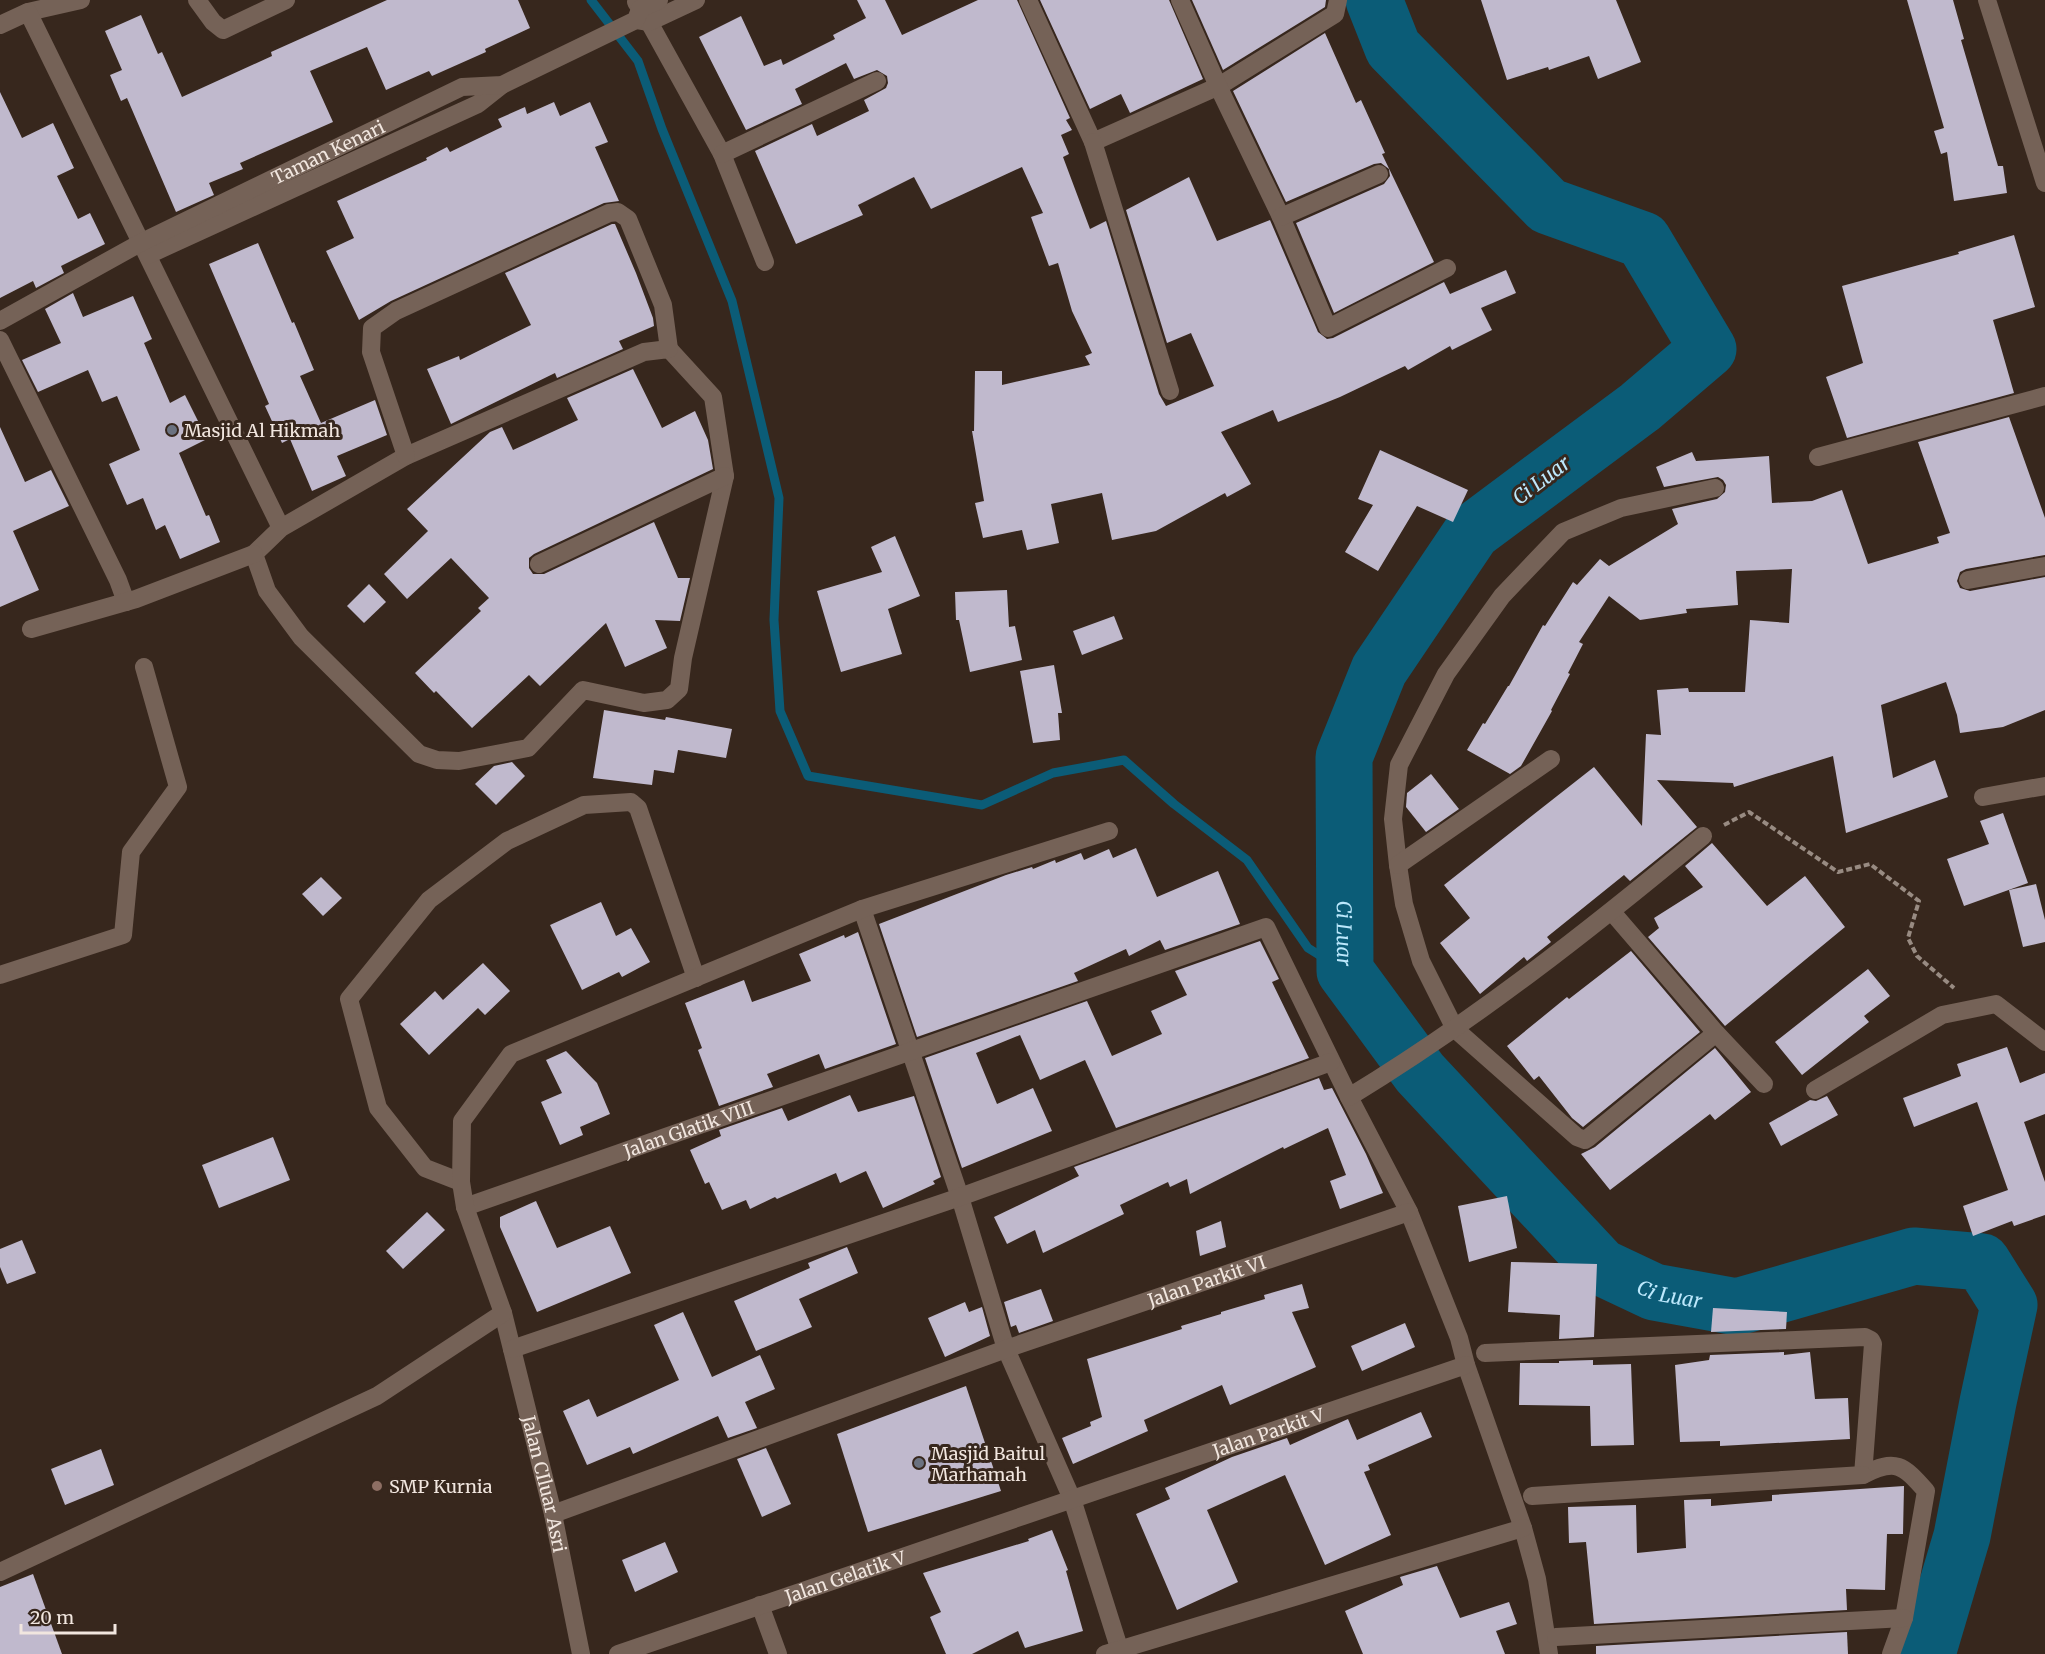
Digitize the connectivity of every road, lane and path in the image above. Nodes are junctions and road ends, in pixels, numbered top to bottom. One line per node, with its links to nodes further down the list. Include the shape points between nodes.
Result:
1 (81, 0): 10 (street)
2 (197, 0): 3 (street, via 224,30)
3 (286, 0)
4 (658, 0): 11 (street)
5 (696, 0): 11 (street)
6 (1028, 0): 15 (street)
7 (1180, 0): 14 (street)
8 (1338, 0): 14 (street, via 1335,14)
9 (1987, 0): 18 (street)
10 (28, 12): 12 (street); 20 (street)
11 (638, 14): 16 (street); 20 (street, via 502,84 478,104)
12 (0, 25)
13 (877, 81): 16 (street)
14 (1218, 86): 15 (street); 19 (street)
15 (1093, 142): 26 (street)
16 (722, 154): 21 (street)
17 (1379, 174): 19 (street)
18 (2045, 183)
19 (1281, 217): 22 (street, via 1328,328)
20 (145, 248): 23 (street); 32 (street)
21 (765, 262)
22 (1447, 268)
23 (0, 321)
24 (0, 340): 37 (street)
25 (669, 349): 28 (street, via 645,352); 28 (street, via 663,305 628,219 618,212 609,213 396,311 372,328 371,351); 30 (street, via 713,398)
26 (1170, 391)
27 (2045, 396): 29 (street)
28 (406, 456): 32 (street)
29 (1818, 457)
30 (725, 476): 33 (street, via 679,689 667,700 644,703 583,690 528,748 459,761 418,754 301,637 267,591); 34 (street)
31 (1715, 488): 45 (street, via 1621,508 1563,532 1502,596 1446,674 1399,765 1393,819)
32 (281, 528): 33 (street)
33 (254, 554): 37 (street)
34 (539, 564)
35 (2045, 566): 36 (street)
36 (1968, 580)
37 (126, 602): 38 (street)
38 (31, 629)
39 (144, 667): 48 (street, via 178,787 131,852 123,934)
40 (1551, 759): 45 (street)
41 (2045, 786): 42 (street)
42 (1983, 797)
43 (1109, 831): 46 (street, Jalan CIluar Asri)
44 (1702, 836): 47 (street); 50 (path, via 1749,812 1838,872 1870,864 1919,901 1908,938 1917,956 1958,991)
45 (1398, 865): 51 (street, via 1404,904 1421,961)
46 (862, 909): 49 (street, Jalan CIluar Asri); 54 (street)
47 (1612, 912): 51 (street); 52 (street)
48 (0, 975)
49 (696, 978): 59 (street, Jalan CIluar Asri, via 511,1054 462,1121); 59 (street, via 638,808 631,802 584,805 507,841 429,900 349,999 378,1107 424,1168)
50 (1996, 1004): 53 (street); 57 (street, via 1942,1015)
51 (1452, 1031): 52 (street, via 1585,1140); 58 (street)
52 (1716, 1033): 56 (street)
53 (2045, 1042)
54 (910, 1050): 55 (street, Jalan Glatik VIII, via 1266,927); 60 (street); 61 (street, Jalan Glatik VIII)
55 (1331, 1062): 58 (street); 60 (street)
56 (1764, 1084)
57 (1815, 1090)
58 (1349, 1097): 62 (street)
59 (461, 1182): 61 (street, Jalan CIluar Asri)
60 (960, 1197): 64 (street); 65 (street)
61 (465, 1207): 63 (street, Jalan CIluar Asri)
62 (1409, 1212): 65 (street, Jalan Parkit VI); 67 (street)
63 (503, 1313): 64 (street, Jalan CIluar Asri); 73 (street, via 377,1396)
64 (512, 1349): 71 (street, Jalan CIluar Asri)
65 (1006, 1349): 70 (street); 71 (street, Jalan Parkit VI)
66 (1485, 1353): 68 (street, via 1868,1338 1873,1344)
67 (1466, 1365): 70 (street, Jalan Parkit V); 72 (street)
68 (1863, 1475): 69 (street); 75 (street, via 1884,1465 1898,1467 1908,1470 1926,1491)
69 (1532, 1496)
70 (1072, 1499): 74 (street, Jalan Gelatik V); 77 (street)
71 (553, 1514): 78 (street, Jalan CIluar Asri)
72 (1523, 1528): 76 (street); 77 (street)
73 (0, 1572)
74 (760, 1605): 79 (street, Jalan Gelatik V); 80 (street)
75 (1904, 1618): 76 (street); 81 (street)
76 (1552, 1646)
77 (1115, 1652)
78 (581, 1654)
79 (618, 1654)
80 (778, 1654)
81 (1891, 1654)

